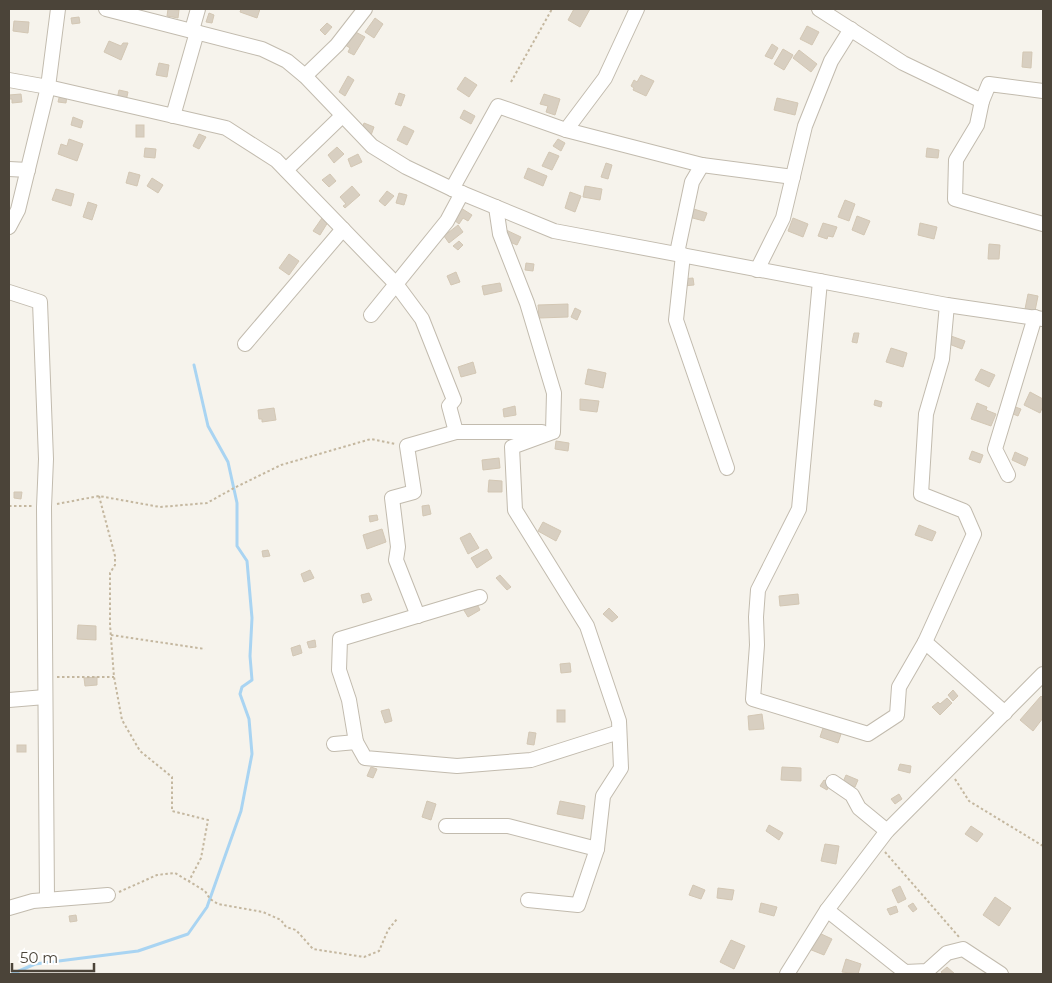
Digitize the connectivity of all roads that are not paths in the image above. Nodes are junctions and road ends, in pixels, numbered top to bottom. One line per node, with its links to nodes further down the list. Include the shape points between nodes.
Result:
1 (58, 9): 11 (street)
2 (106, 9): 8 (street)
3 (198, 9): 8 (street)
4 (365, 9): 9 (street)
5 (637, 9): 16 (street, via 605,78)
6 (820, 9): 7 (street)
7 (851, 29): 13 (street, via 903,63); 21 (street, via 831,61 805,126)
8 (194, 31): 9 (street, via 262,49 287,61); 14 (street)
9 (305, 76): 15 (street)
10 (9, 80): 11 (street)
11 (48, 87): 14 (street); 19 (street)
12 (1043, 91): 13 (street, via 989,84)
13 (982, 101): 24 (street, via 976,125 956,160 954,199)
14 (173, 116): 20 (street, via 226,128)
15 (342, 116): 20 (street); 22 (street, via 372,146 406,167)
16 (566, 130): 17 (street); 22 (street, via 498,106)
17 (702, 166): 21 (street); 27 (street, via 692,182)
18 (9, 169): 19 (street)
19 (28, 170): 25 (street, via 18,210)
20 (286, 170): 26 (street)
21 (793, 177): 28 (street, via 783,218)
22 (457, 191): 23 (street); 30 (street, via 447,221)
23 (496, 207): 27 (street, via 554,231); 37 (street, via 500,234 527,303 554,393)
24 (1043, 224)
25 (9, 227)
26 (343, 229): 30 (street); 35 (street)
27 (680, 254): 28 (street); 38 (street, via 676,320)
28 (757, 270): 29 (street)
29 (820, 281): 32 (street); 42 (street, via 799,509 758,590 753,699 868,734 897,715 899,687)
30 (396, 284): 33 (street); 36 (street, via 422,319 454,400 450,406)
31 (9, 292): 44 (street, via 40,302 46,459)
32 (947, 305): 34 (street); 42 (street, via 942,359 926,414 921,494 964,512 974,534)
33 (371, 315)
34 (1039, 318): 39 (street, via 996,449)
35 (245, 344)
36 (456, 432): 37 (street); 41 (street, via 407,446 414,492 392,498 398,547 396,560)
37 (553, 432): 47 (street, via 512,447 515,510 587,626 619,721)
38 (727, 468)
39 (1008, 475)
40 (480, 597): 41 (street)
41 (418, 616): 48 (street, via 340,639 339,670 349,700)
42 (925, 642): 46 (street)
43 (1043, 674): 46 (street)
44 (45, 698): 45 (street); 55 (street)
45 (9, 700)
46 (1005, 713): 52 (street)
47 (619, 732): 48 (street, via 531,760 457,766 365,758); 53 (street, via 621,768 603,796)
48 (356, 742): 49 (street)
49 (334, 744)
50 (833, 782): 52 (street, via 852,795 858,808)
51 (446, 826): 53 (street, via 508,826)
52 (887, 831): 58 (street)
53 (597, 849): 56 (street, via 578,905)
54 (108, 894): 55 (street)
55 (47, 900): 57 (street)
56 (528, 900)
57 (9, 908)
58 (827, 910): 59 (street); 60 (street)
59 (905, 973): 61 (street, via 927,972 948,953 963,949)
60 (787, 974)
61 (1001, 974)

